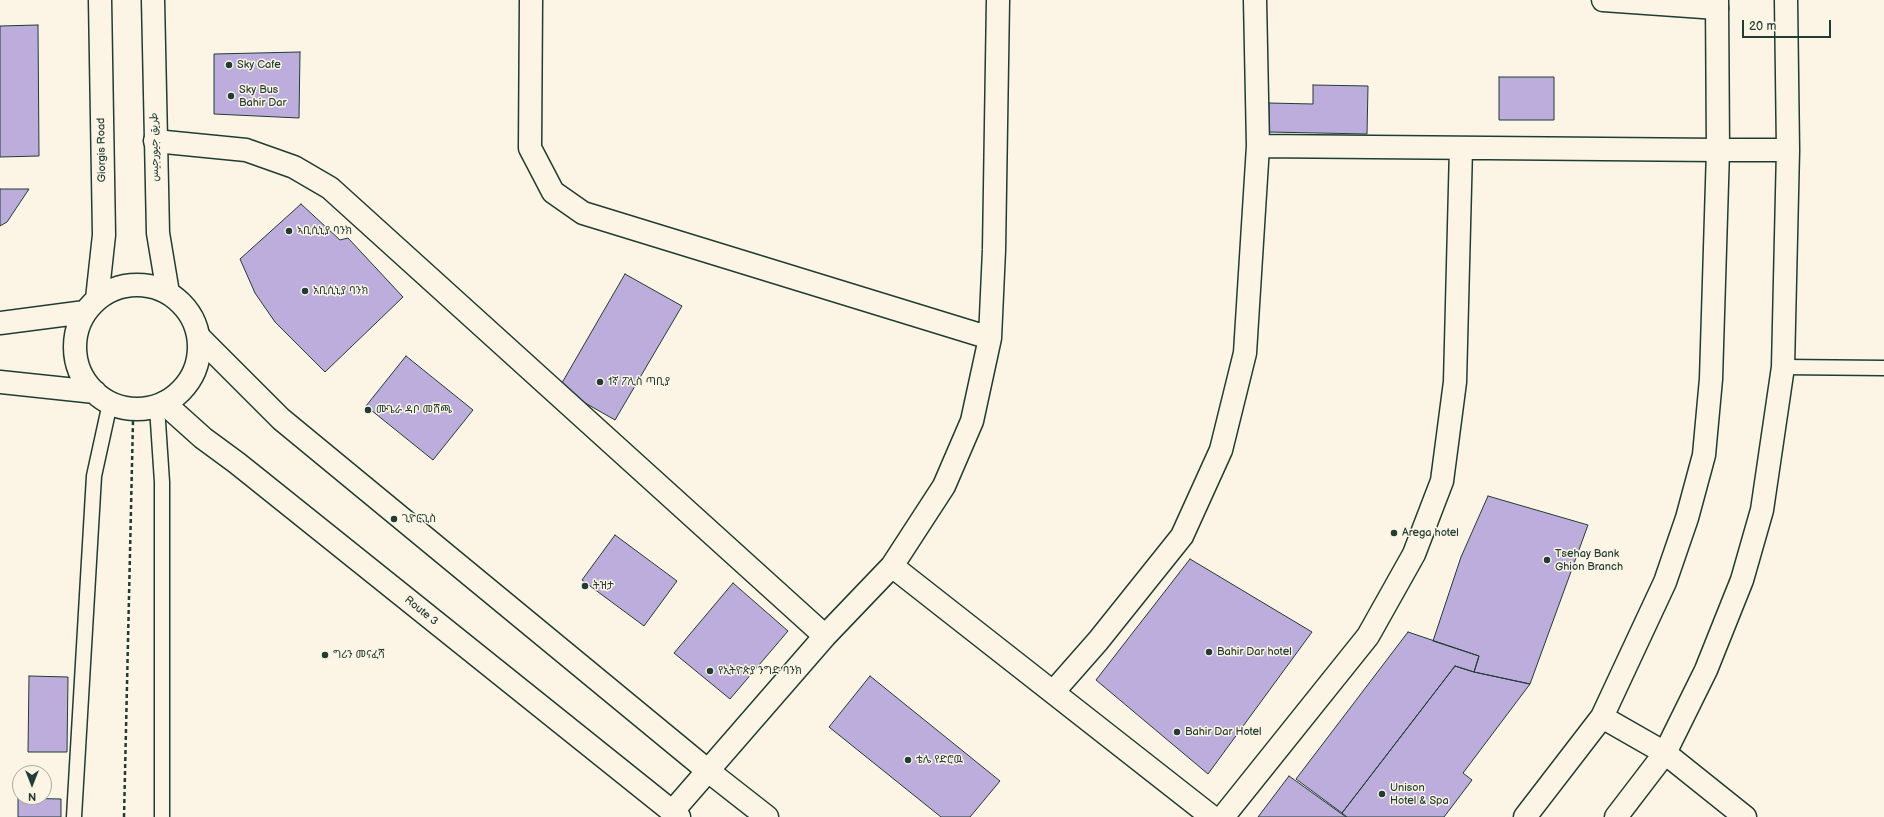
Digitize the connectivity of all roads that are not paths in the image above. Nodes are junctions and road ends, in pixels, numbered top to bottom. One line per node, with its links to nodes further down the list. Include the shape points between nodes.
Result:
1 (100, 0): 15 (main road, Giorgis Road, via 104,235)
2 (153, 0): 9 (main road, طريق جيورجيس)
3 (531, 0): 18 (main road, via 530,148 554,192 583,213)
4 (998, 0): 18 (main road)
5 (1255, 0): 10 (main road)
6 (1603, 0): 8 (main road)
7 (1786, 0): 13 (main road)
8 (1717, 4): 12 (main road)
9 (155, 141): 14 (main road, طريق جيورجيس, via 158,233); 25 (main road, via 246,150 294,167 330,188)
10 (1258, 146): 11 (main road); 26 (main road, via 1245,354 1221,450 1182,536 1098,641)
11 (1460, 148): 12 (main road); 35 (main road, via 1455,382 1442,481 1414,554 1368,636)
12 (1718, 150): 13 (main road); 27 (main road, via 1710,379 1704,455 1687,518 1665,582)
13 (1788, 150): 19 (main road)
14 (168, 292): 15 (main road, via 150,286 131,285 113,290); 17 (main road, via 194,320)
15 (91, 306): 16 (main road); 22 (main road, via 78,327 77,362 84,378)
16 (0, 323)
17 (199, 337): 23 (main road, via 199,357 193,376 181,392); 29 (main road, via 281,419)
18 (990, 338): 24 (main road, via 972,421 944,486)
19 (1783, 367): 20 (lane); 28 (main road, via 1762,510 1742,580 1706,670)
20 (1884, 368)
21 (0, 382): 22 (main road)
22 (102, 398): 23 (main road, via 134,408); 31 (lane, via 94,476)
23 (160, 405): 30 (main road, Route 3, via 237,463); 32 (lane)
24 (892, 566): 25 (main road); 26 (main road)
25 (825, 636): 29 (main road)
26 (1054, 691): 34 (main road)
27 (1602, 717): 28 (main road); 36 (main road)
28 (1666, 752): 37 (main road); 38 (main road)
29 (707, 770): 30 (main road); 33 (main road)
30 (673, 815)
31 (74, 817)
32 (162, 817)
33 (767, 817)
34 (1212, 817)
35 (1224, 817)
36 (1525, 817)
37 (1616, 817)
38 (1745, 817)

